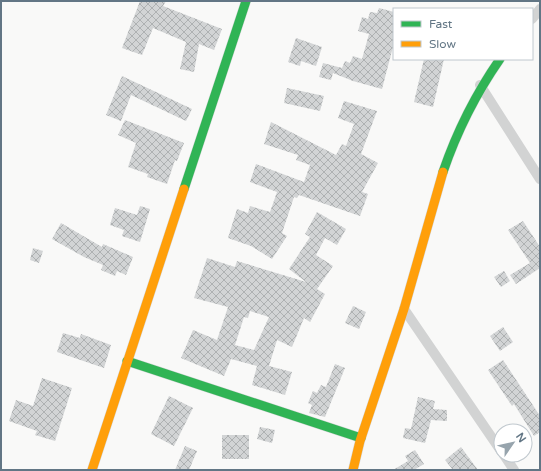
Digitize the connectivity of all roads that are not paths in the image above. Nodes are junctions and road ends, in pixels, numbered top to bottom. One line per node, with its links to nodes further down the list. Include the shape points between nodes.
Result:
1 (246, 1): 8 (street)
2 (540, 8): 3 (street)
3 (533, 18)
4 (499, 60): 5 (street)
5 (480, 84): 6 (street); 7 (street, via 456,134 430,211)
6 (540, 179)
7 (404, 309): 9 (street); 10 (street)
8 (127, 361): 9 (street); 11 (street)
9 (361, 438): 12 (street)
10 (493, 439)
11 (92, 470)
12 (353, 470)

